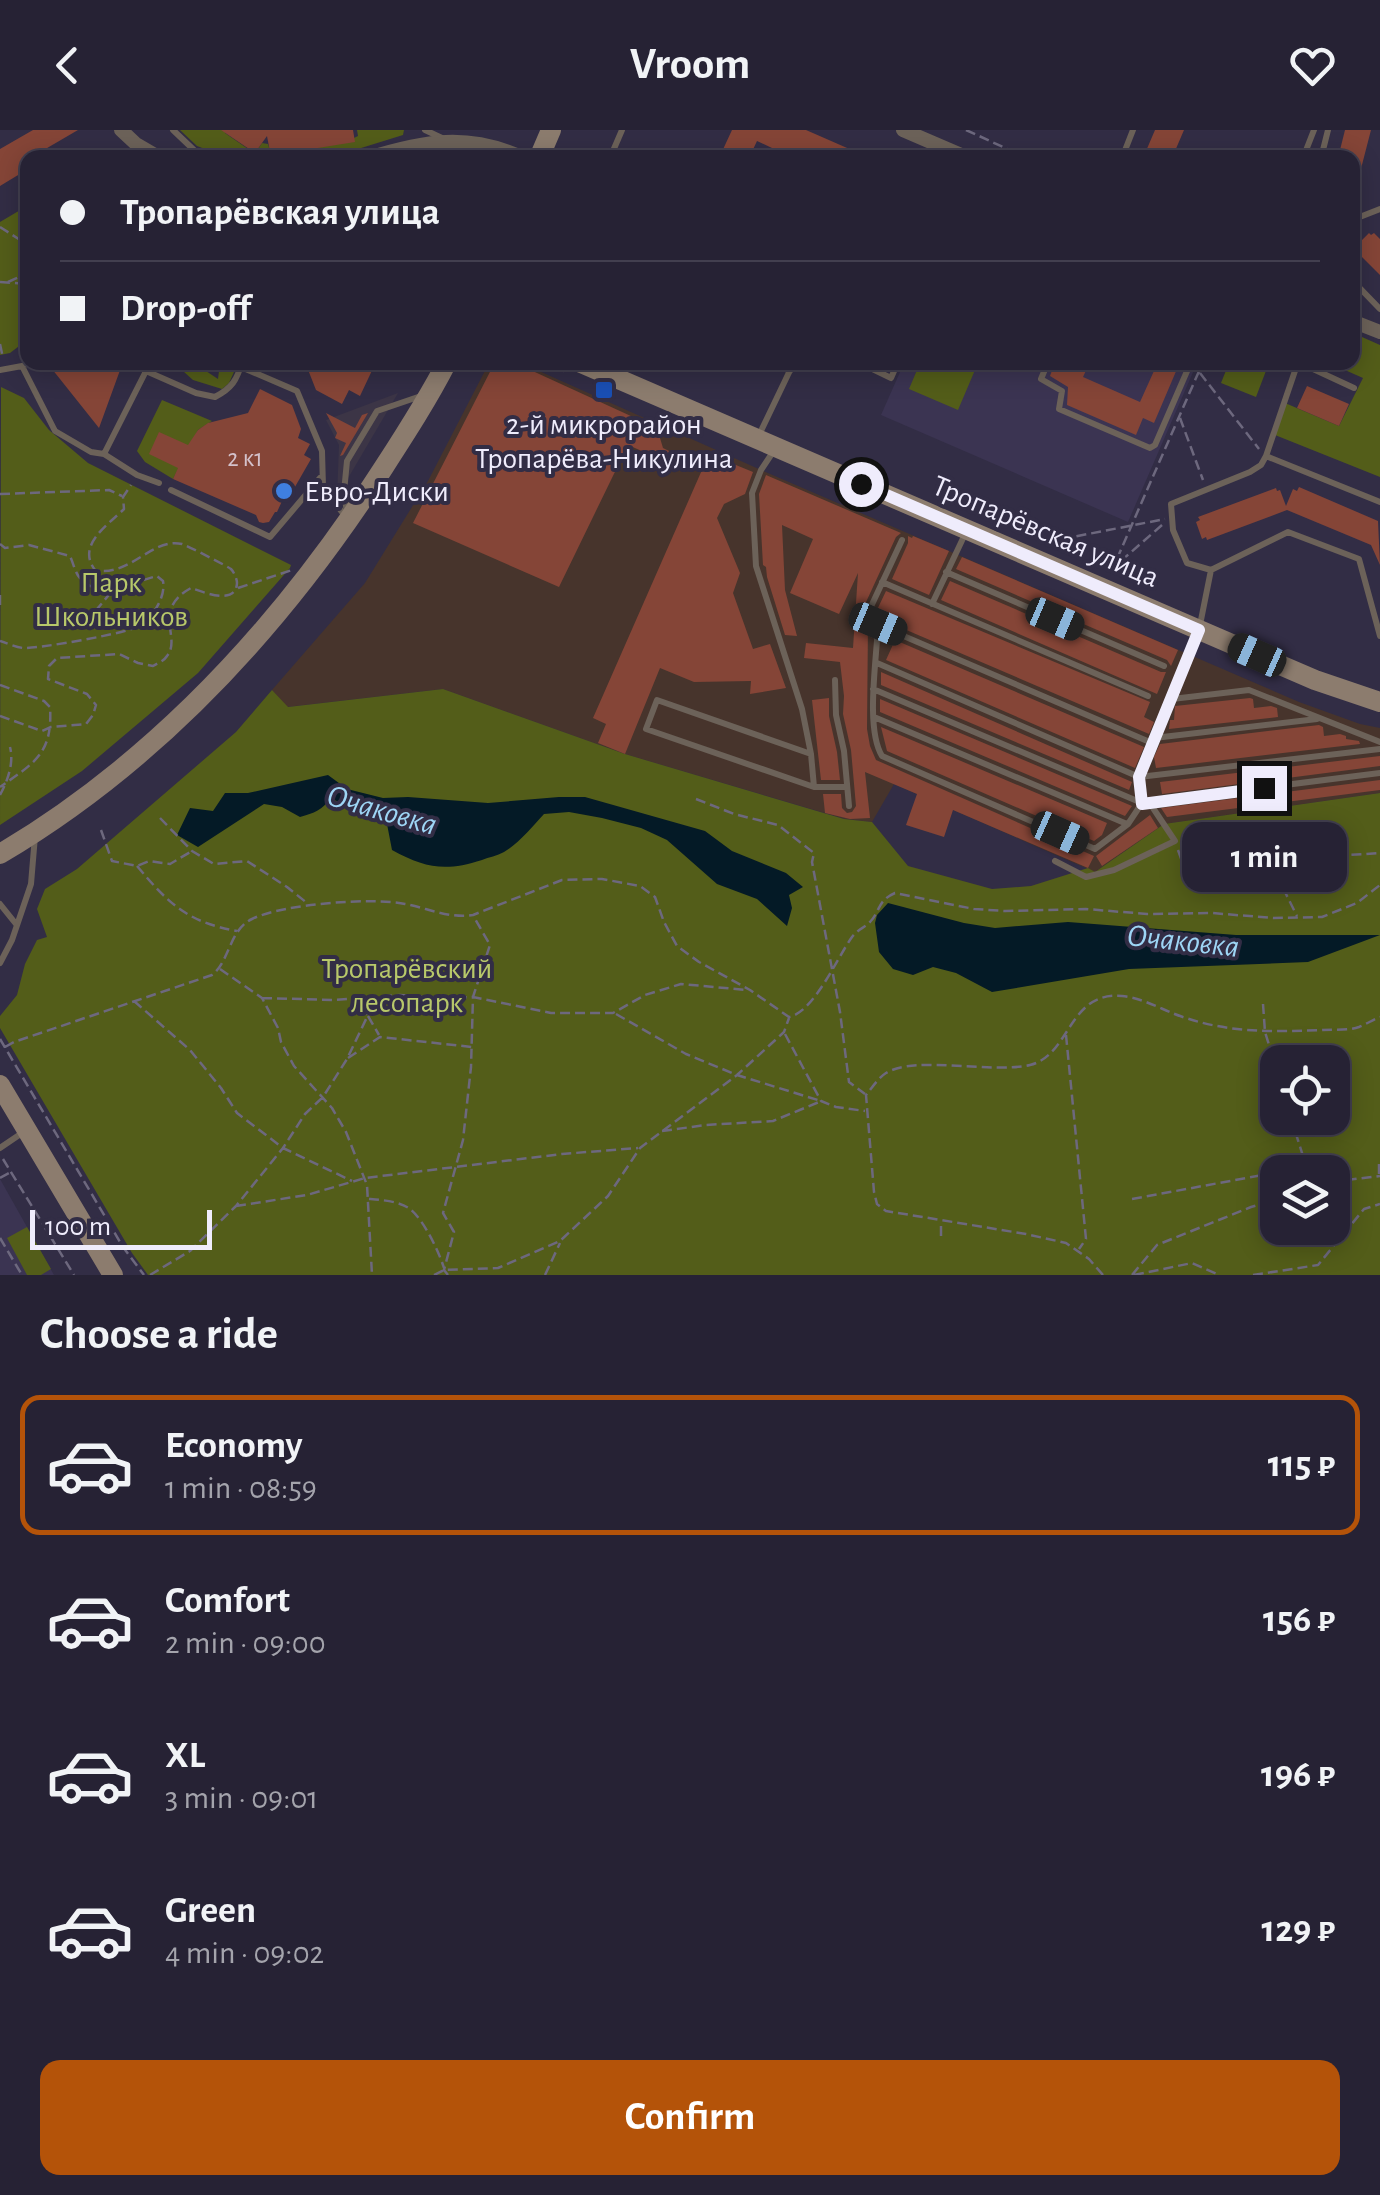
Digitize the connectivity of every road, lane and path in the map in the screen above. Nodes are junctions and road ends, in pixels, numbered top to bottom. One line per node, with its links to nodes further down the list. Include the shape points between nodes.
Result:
1 (120, 130): 8 (street)
2 (173, 130): 9 (lane)
3 (425, 130): 7 (lane)
4 (903, 130): 6 (street)
5 (966, 130): 13 (path)
6 (921, 134): 12 (street)
7 (439, 135): 10 (street); 11 (street)
8 (146, 150)
9 (193, 150)
10 (398, 150)
11 (501, 150)
12 (952, 150)
13 (1010, 150)
14 (20, 276): 16 (path)
15 (0, 282): 16 (path)
16 (7, 282): 17 (path)
17 (20, 283)
18 (1360, 288): 19 (lane)
19 (1380, 308)
20 (0, 344): 21 (path)
21 (3, 370)
22 (24, 370): 41 (lane, via 56,431)
23 (145, 370): 41 (lane)
24 (152, 370): 25 (lane, via 215,396 229,389)
25 (240, 370)
26 (253, 370): 44 (lane, via 298,391 322,451)
27 (443, 370): 38 (street)
28 (598, 370): 40 (street, Тропарёвская улица)
29 (875, 370): 30 (lane, via 892,378)
30 (895, 370)
31 (1045, 370): 32 (lane, via 1041,379 1062,391 1058,409 1150,448)
32 (1188, 370)
33 (1295, 370): 42 (lane)
34 (1315, 370): 37 (lane)
35 (790, 371): 40 (lane)
36 (1199, 372): 39 (path); 42 (path)
37 (1354, 388)
38 (432, 392): 52 (street); 52 (lane, via 378,411 346,460)
39 (1180, 416): 47 (path); 53 (path)
40 (767, 443): 54 (street, Тропарёвская улица); 87 (lane, via 752,493 756,566)
41 (104, 454): 43 (lane)
42 (1266, 456): 47 (lane, via 1261,466); 50 (lane)
43 (136, 475): 45 (lane); 49 (path)
44 (321, 477): 46 (lane, via 270,537); 52 (lane)
45 (159, 483)
46 (171, 490)
47 (1206, 490): 51 (lane, via 1171,504)
48 (0, 494): 49 (path, via 109,490)
49 (123, 497): 62 (path, via 124,509 92,540 89,563 95,570 113,572 182,544 232,569)
50 (1380, 502)
51 (1171, 517): 53 (path); 53 (path, via 1113,568); 59 (lane, via 1187,562)
52 (348, 521): 101 (street, via 288,603 208,690)
53 (1132, 527): 56 (path)
54 (967, 530): 60 (lane); 69 (street, Тропарёвская улица)
55 (902, 540): 61 (lane)
56 (1047, 542)
57 (0, 544): 63 (path, via 70,556 78,577)
58 (292, 570): 62 (path)
59 (1210, 570): 69 (lane); 70 (lane, via 1288,532 1342,552 1359,559)
60 (946, 572): 65 (lane); 73 (lane)
61 (882, 582): 65 (lane); 68 (lane, via 868,613)
62 (237, 588): 83 (path, via 220,597 191,588 178,595 168,627 173,642 168,656 153,666 120,654 57,658 48,678 87,694 96,705 86,724)
63 (113, 590): 67 (path, via 93,614); 71 (path, via 157,576 165,591 137,628 21,648)
64 (0, 595): 66 (path)
65 (932, 604): 77 (lane)
66 (0, 610)
67 (67, 610)
68 (878, 624): 72 (lane); 84 (lane)
69 (1199, 630): 78 (lane); 79 (street, Тропарёвская улица, via 1315,680)
70 (1380, 636)
71 (0, 641)
72 (877, 663): 76 (lane); 89 (lane)
73 (1164, 666)
74 (835, 680): 93 (lane)
75 (0, 685): 83 (path, via 44,701)
76 (873, 689): 81 (lane); 96 (lane)
77 (1148, 696)
78 (1170, 699): 82 (lane, via 1249,690); 84 (lane)
79 (1380, 699)
80 (0, 716): 83 (path, via 42,731)
81 (874, 717): 99 (lane); 99 (lane, via 882,756 1095,848)
82 (1322, 718): 84 (lane); 85 (lane)
83 (51, 727): 90 (path, via 39,759)
84 (1154, 741): 89 (lane)
85 (1380, 745): 89 (lane)
86 (10, 747): 90 (path)
87 (811, 754): 92 (lane); 92 (lane, via 656,700 646,730)
88 (1380, 773): 96 (lane)
89 (1139, 777): 96 (lane)
90 (7, 782): 91 (path); 94 (path)
91 (0, 787)
92 (814, 787): 93 (lane)
93 (846, 787): 97 (lane)
94 (0, 795)
95 (696, 800): 118 (path, via 778,825 814,853)
96 (1146, 803): 99 (lane); 102 (lane)
97 (849, 806)
98 (160, 818): 103 (path)
99 (1128, 824)
100 (101, 830): 107 (path, via 112,861)
101 (35, 833): 105 (street); 114 (lane, via 31,884)
102 (1175, 841): 106 (lane, via 1086,877); 109 (path, via 1185,870 1222,871)
103 (192, 851): 107 (path, via 170,864 150,860); 111 (path, via 214,864 247,861)
104 (1380, 853): 109 (path, via 1311,863 1276,876)
105 (0, 854)
106 (1054, 861)
107 (137, 866): 115 (path, via 177,908 208,926)
108 (1380, 885): 113 (path, via 1322,917)
109 (1270, 888): 113 (path, via 1285,892)
110 (0, 904): 114 (lane)
111 (308, 904): 112 (path, via 402,903); 115 (path, via 250,920)
112 (473, 916): 119 (path, via 562,880 640,886 655,897 677,946); 120 (path, via 490,945)
113 (1298, 918): 118 (path, via 1006,911 895,893 879,903)
114 (17, 925): 116 (lane)
115 (238, 932): 117 (path)
116 (0, 963)
117 (220, 969): 121 (path); 123 (path)
118 (832, 969): 127 (path, via 810,1002); 140 (path, via 849,1082)
119 (750, 990): 125 (path, via 681,984); 127 (path)
120 (473, 997): 122 (path); 125 (path, via 551,1013); 136 (path)
121 (262, 998): 122 (path); 141 (path, via 294,1066)
122 (360, 998): 126 (path)
123 (134, 1001): 135 (path); 146 (path, via 190,1050 238,1113)
124 (1263, 1004): 131 (path)
125 (614, 1013): 138 (path)
126 (368, 1014): 132 (path); 137 (path)
127 (789, 1017): 129 (path)
128 (1380, 1017): 131 (path, via 1356,1028)
129 (784, 1032): 138 (path); 142 (path)
130 (1066, 1032): 131 (path, via 1100,998 1119,996 1213,1026); 140 (path, via 1032,1065 908,1065 887,1072); 167 (path, via 1086,1239)
131 (1265, 1032): 134 (path)
132 (380, 1037): 136 (path); 137 (path)
133 (0, 1039): 135 (path)
134 (1269, 1045)
135 (5, 1047): 172 (path)
136 (472, 1047): 150 (path)
137 (347, 1059): 141 (path)
138 (737, 1075): 142 (path); 145 (path)
139 (0, 1086): 144 (street)
140 (866, 1095): 143 (path)
141 (323, 1097): 146 (path); 154 (path)
142 (820, 1101): 143 (path); 145 (path, via 773,1122)
143 (866, 1112): 163 (path, via 877,1204)
144 (26, 1130): 148 (lane); 171 (street)
145 (660, 1132): 147 (path)
146 (282, 1148): 157 (path); 162 (path)
147 (640, 1148): 150 (path); 166 (path, via 608,1196)
148 (0, 1151): 151 (path)
149 (1379, 1164): 152 (path)
150 (455, 1169): 154 (path); 168 (path, via 443,1213 454,1232)
151 (11, 1172): 153 (path); 170 (path)
152 (1380, 1176): 156 (path)
153 (0, 1178)
154 (365, 1178): 157 (path); 158 (path)
155 (1260, 1178): 159 (path)
156 (1350, 1180)
157 (354, 1182): 162 (path)
158 (369, 1199): 168 (path, via 412,1210); 174 (path)
159 (1132, 1199)
160 (1260, 1204): 179 (path, via 1156,1245)
161 (1380, 1204): 181 (path, via 1364,1208 1318,1265)
162 (236, 1206): 173 (path, via 190,1251)
163 (942, 1220): 164 (path); 167 (path)
164 (940, 1236)
165 (0, 1238): 169 (path)
166 (560, 1242): 168 (path, via 498,1268); 177 (path)
167 (1078, 1250): 178 (path)
168 (444, 1270): 175 (path); 176 (path)
169 (22, 1275)
170 (74, 1275)
171 (113, 1275)
172 (144, 1275)
173 (150, 1275)
174 (372, 1275)
175 (434, 1275)
176 (448, 1275)
177 (545, 1275)
178 (1103, 1275)
179 (1132, 1275): 180 (path, via 1192,1264)
180 (1219, 1275)
181 (1253, 1275)

